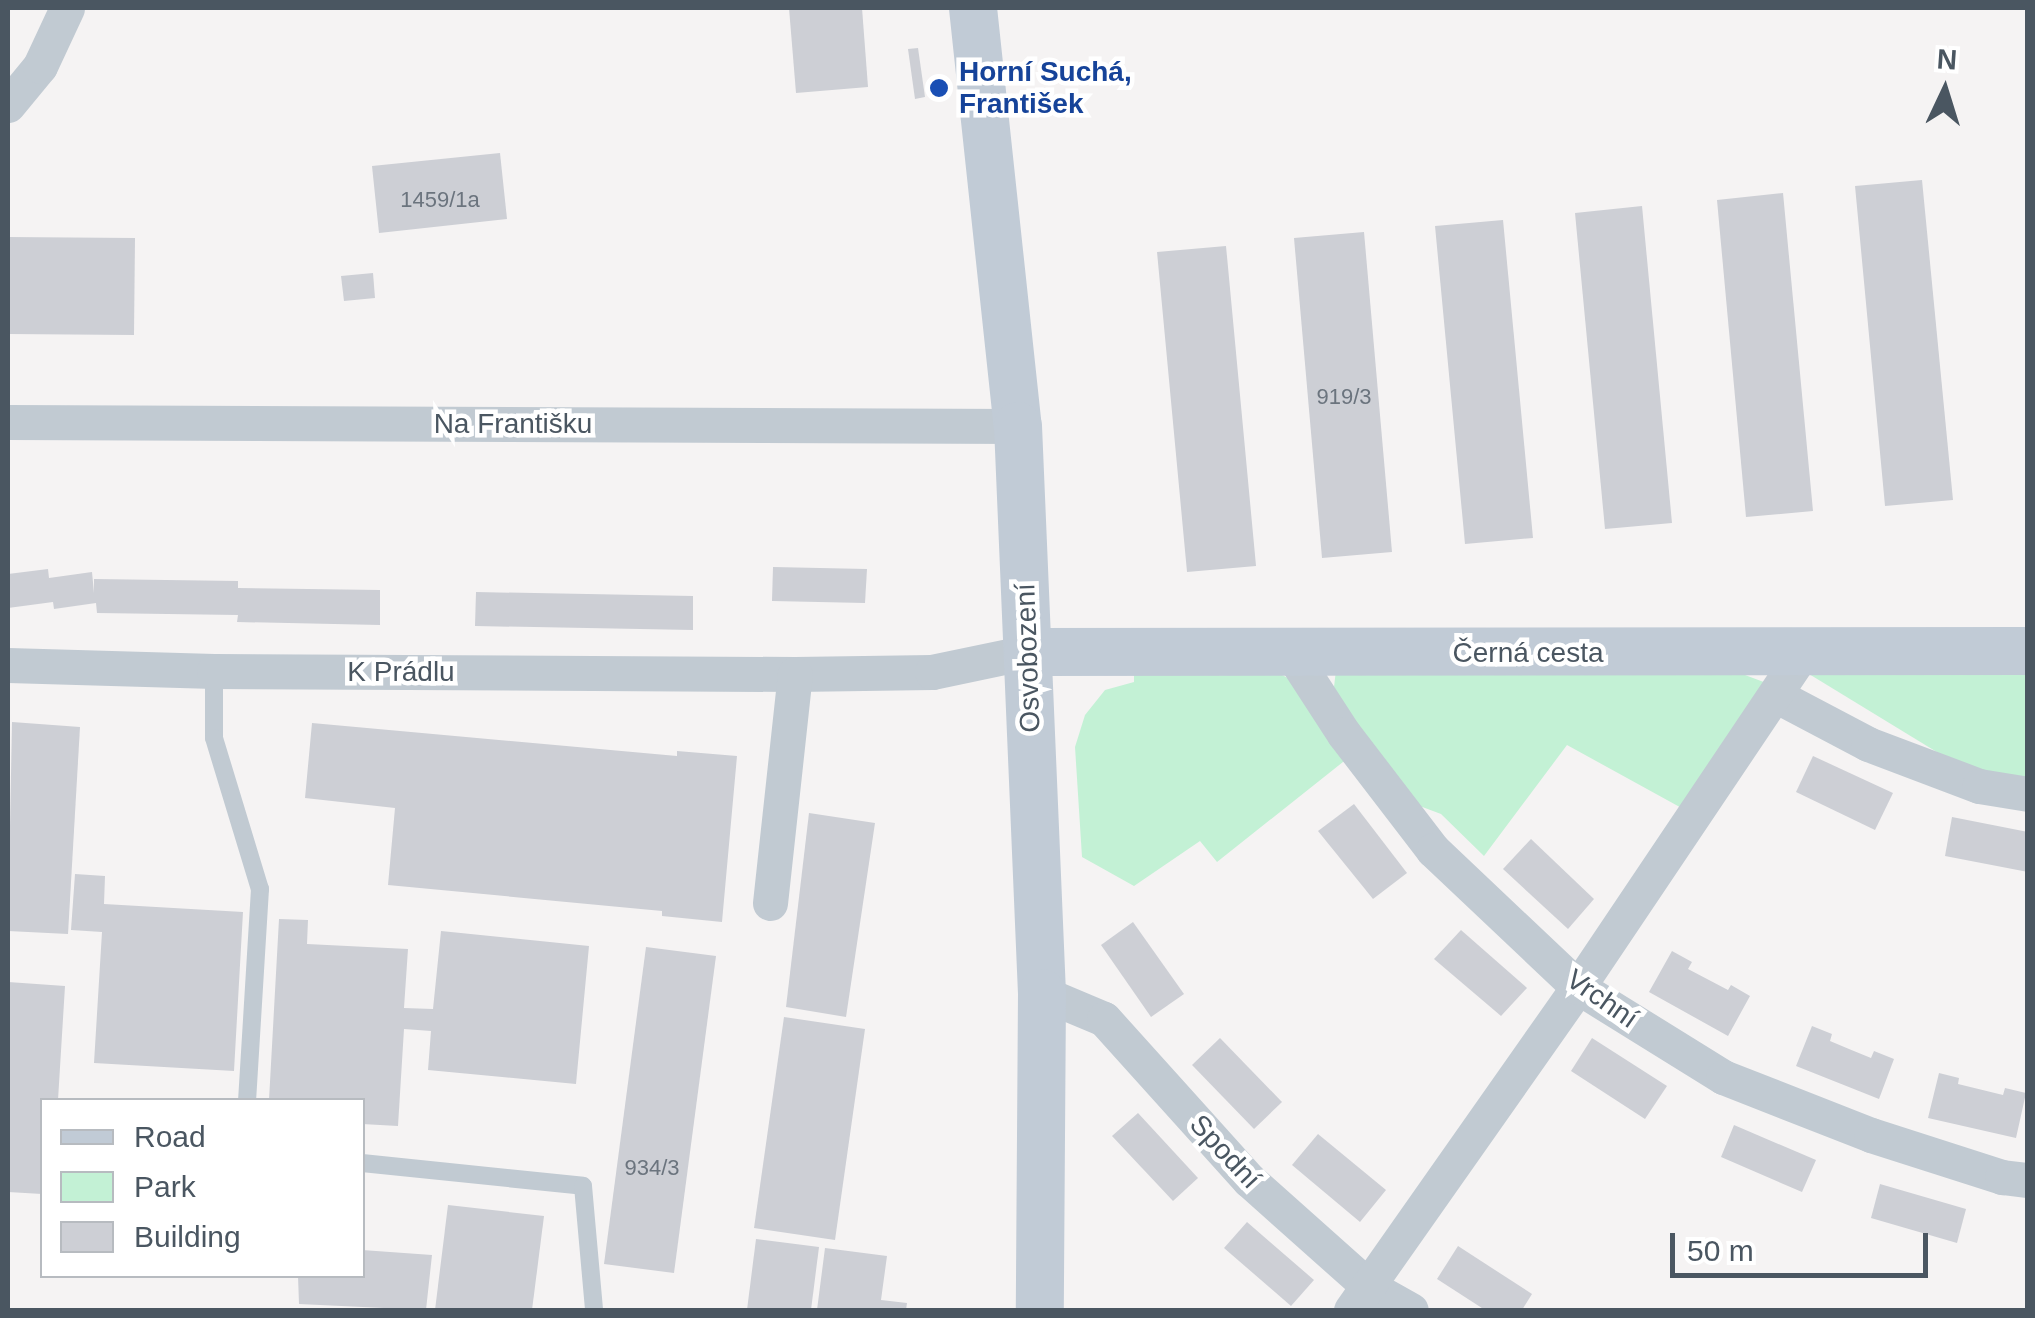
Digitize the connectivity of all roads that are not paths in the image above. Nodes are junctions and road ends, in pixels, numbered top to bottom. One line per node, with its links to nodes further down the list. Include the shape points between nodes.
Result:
1 (41, 8): 4 (street)
2 (67, 8): 4 (street)
3 (973, 8): 7 (main road, Osvobození)
4 (45, 55): 5 (street)
5 (15, 96)
6 (8, 422): 7 (street, Na Františku)
7 (1018, 426): 10 (main road, Osvobození)
8 (1804, 650): 9 (main road, Černá cesta); 11 (main road, Černá cesta); 15 (street)
9 (2028, 651)
10 (1028, 652): 11 (main road, Černá cesta); 14 (street, K Prádlu, via 932,672); 19 (main road, Osvobození)
11 (1292, 654): 18 (street, Vrchní, via 1432,850)
12 (8, 665): 13 (street, K Prádlu)
13 (214, 671): 14 (street, K Prádlu); 20 (lane, via 214,738 260,890)
14 (794, 674): 17 (street)
15 (1777, 696): 16 (street, via 1868,744 1979,786); 18 (street)
16 (2028, 794)
17 (770, 903)
18 (1578, 987): 22 (street, Vrchní, via 1723,1077 1871,1135); 23 (street)
19 (1042, 993): 23 (street, Spodní, via 1104,1019); 25 (main road, Osvobození)
20 (247, 1098)
21 (365, 1163): 24 (lane, via 583,1186)
22 (2028, 1180)
23 (1360, 1298): 26 (street, Spodní)
24 (594, 1310)
25 (1040, 1310)
26 (1412, 1310)

